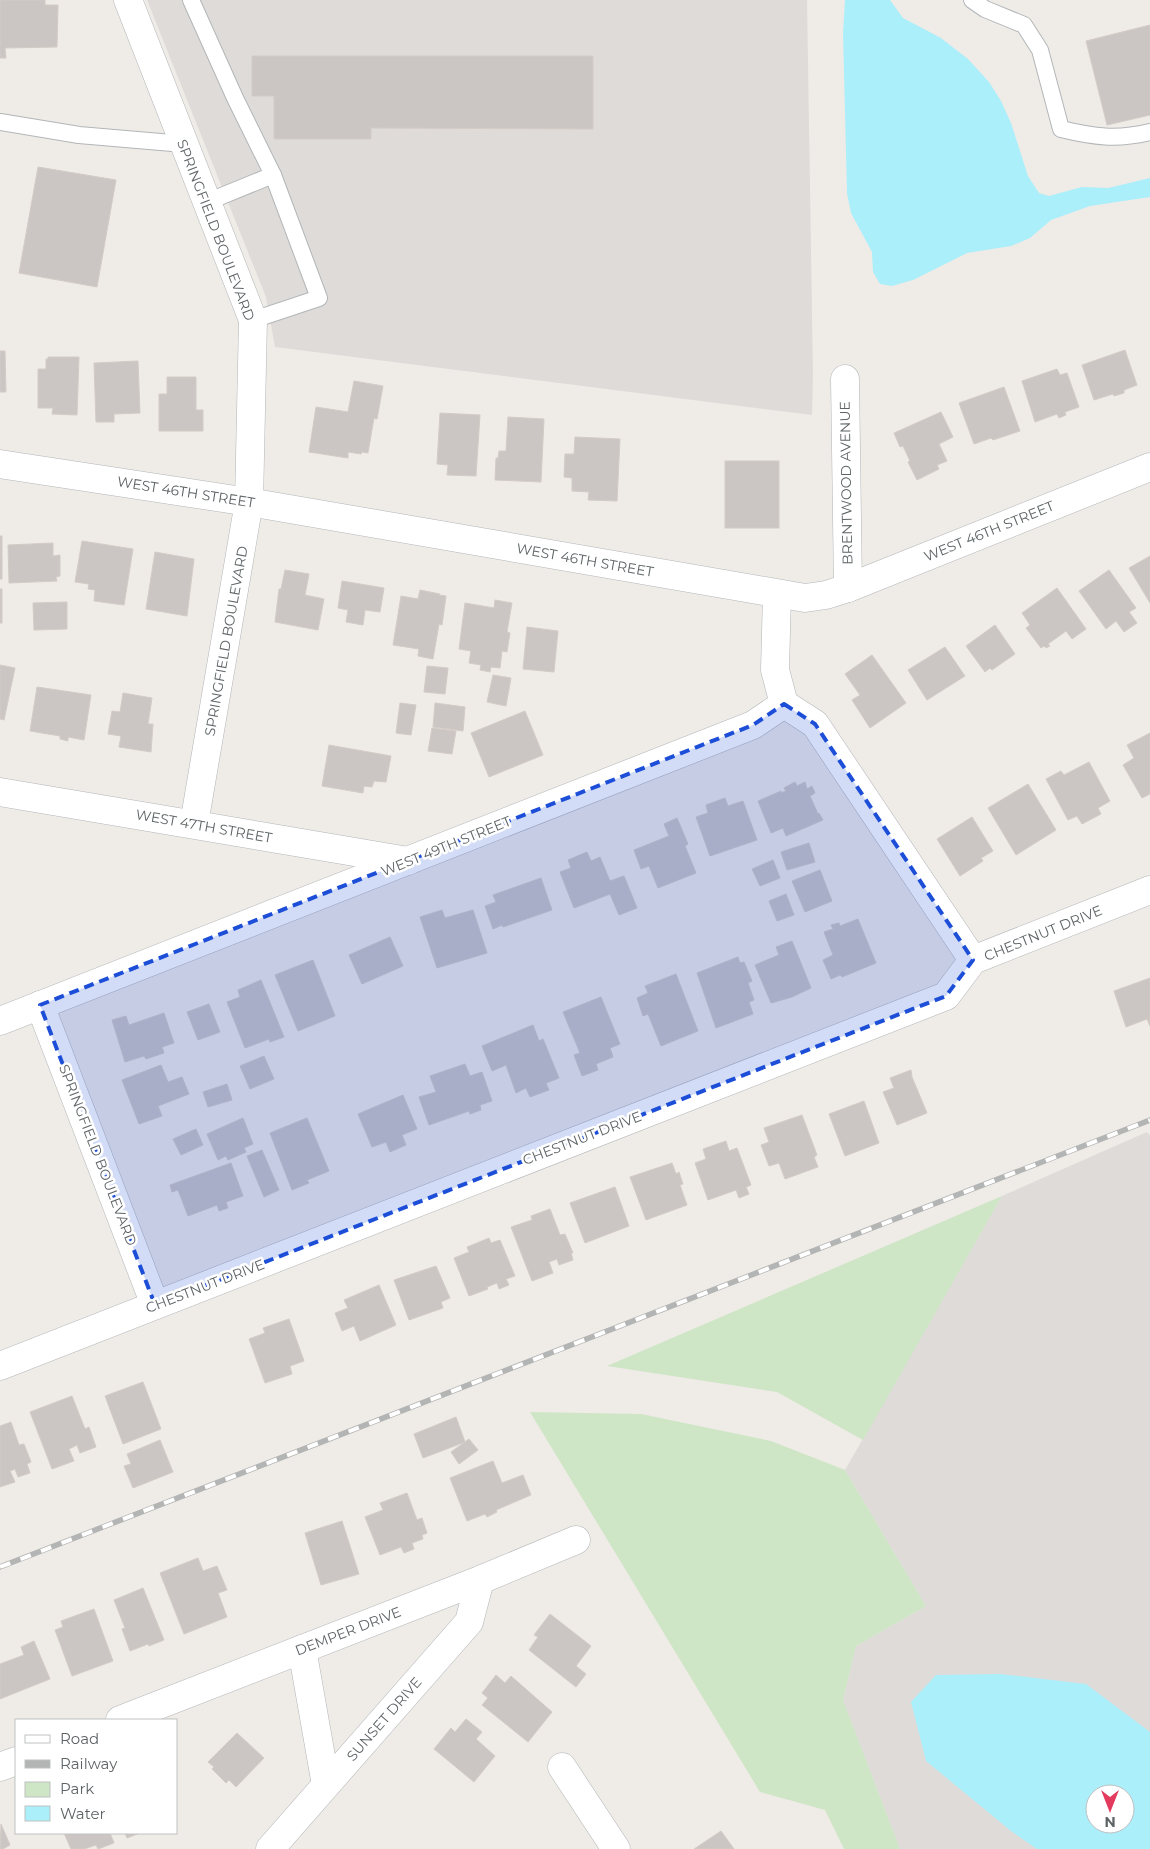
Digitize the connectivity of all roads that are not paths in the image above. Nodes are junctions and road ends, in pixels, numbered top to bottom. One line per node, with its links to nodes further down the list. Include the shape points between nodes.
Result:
1 (128, 0): 6 (street, SPRINGFIELD BOULEVARD)
2 (191, 0): 7 (lane)
3 (972, 0): 5 (lane, via 1024,25 1040,50 1061,129 1094,137 1130,137)
4 (0, 122): 6 (lane, via 79,135)
5 (1150, 132)
6 (184, 144): 8 (street, SPRINGFIELD BOULEVARD)
7 (273, 175): 8 (lane); 9 (lane, via 319,298)
8 (207, 202): 9 (street, SPRINGFIELD BOULEVARD)
9 (252, 320): 13 (street, SPRINGFIELD BOULEVARD)
10 (845, 379): 14 (street, BRENTWOOD AVENUE)
11 (0, 464): 13 (street, WEST 46TH STREET)
12 (1150, 467): 14 (street, WEST 46TH STREET)
13 (249, 502): 15 (street, WEST 46TH STREET); 18 (street, SPRINGFIELD BOULEVARD)
14 (848, 588): 15 (street, WEST 46TH STREET, via 806,598)
15 (777, 594): 16 (street, via 775,670)
16 (784, 704): 19 (street, WEST 49TH STREET, via 753,725); 21 (street, via 815,724)
17 (0, 792): 18 (street, WEST 47TH STREET)
18 (194, 824): 19 (street, WEST 47TH STREET)
19 (408, 861): 22 (street, WEST 49TH STREET)
20 (1150, 890): 21 (street, CHESTNUT DRIVE)
21 (973, 960): 24 (street, CHESTNUT DRIVE, via 946,996)
22 (40, 1005): 23 (street, WEST 49TH STREET); 24 (street, SPRINGFIELD BOULEVARD)
23 (0, 1021)
24 (155, 1305): 25 (street, CHESTNUT DRIVE)
25 (0, 1366)
26 (576, 1540): 27 (street, DEMPER DRIVE)
27 (480, 1580): 28 (street, DEMPER DRIVE); 33 (street, SUNSET DRIVE, via 469,1622)
28 (302, 1649): 29 (street, DEMPER DRIVE); 33 (street)
29 (123, 1719)
30 (15, 1761): 31 (street)
31 (0, 1767)
32 (562, 1767): 35 (street)
33 (326, 1785): 34 (street, SUNSET DRIVE)
34 (270, 1849)
35 (616, 1849)

